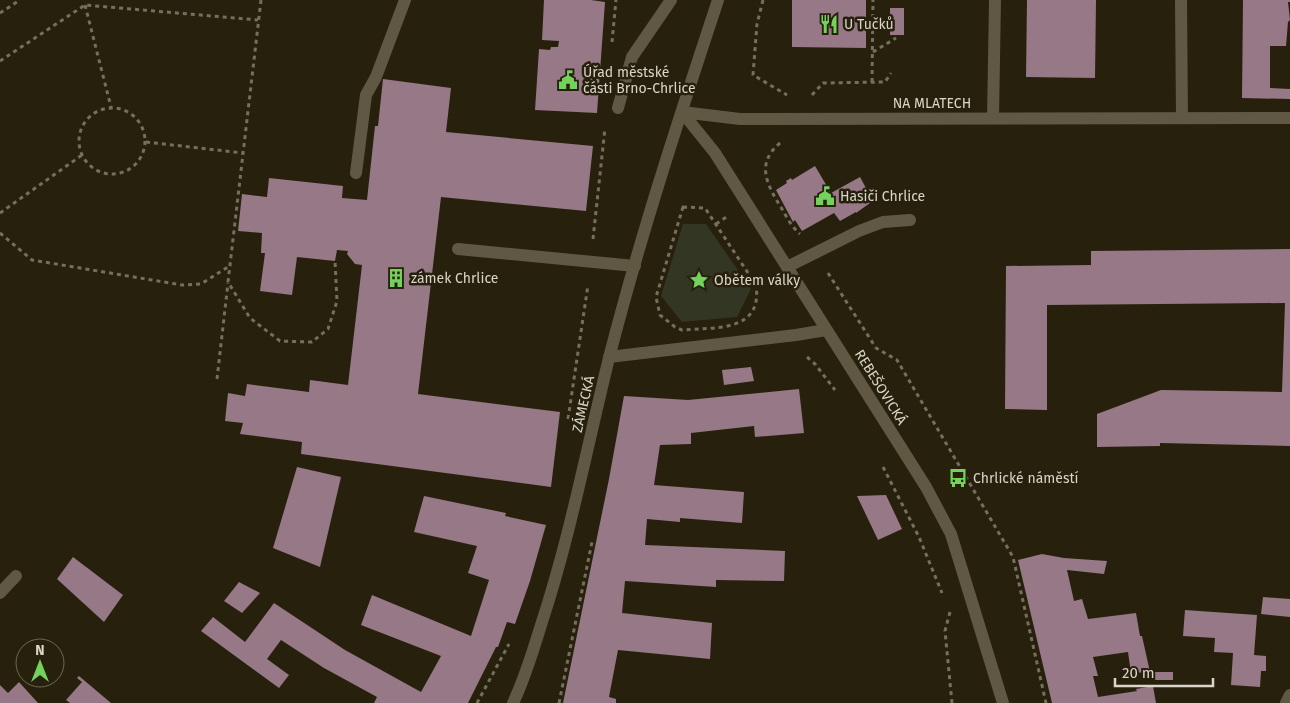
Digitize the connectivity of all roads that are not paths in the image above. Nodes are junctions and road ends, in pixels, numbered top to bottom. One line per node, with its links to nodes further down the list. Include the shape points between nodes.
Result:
1 (405, 0): 11 (street, via 376,78 366,95)
2 (671, 0): 6 (street, via 632,57)
3 (718, 0): 7 (street)
4 (995, 0): 8 (street)
5 (1181, 0): 9 (street)
6 (618, 108)
7 (682, 112): 8 (street, NA MLATECH, via 740,119); 14 (street, ZÁMECKÁ); 15 (street, REBEŠOVICKÁ, via 715,153)
8 (993, 118): 9 (street, NA MLATECH)
9 (1182, 118): 10 (street, NA MLATECH)
10 (1290, 118)
11 (356, 173)
12 (910, 220): 15 (street, via 883,222 859,231)
13 (458, 249): 14 (street)
14 (635, 266): 17 (street, ZÁMECKÁ)
15 (787, 267): 16 (street, REBEŠOVICKÁ)
16 (826, 330): 17 (street); 22 (street, REBEŠOVICKÁ, via 926,487 952,534)
17 (609, 357): 21 (street, ZÁMECKÁ, via 557,576 522,685)
18 (16, 576): 19 (street)
19 (0, 593)
20 (1290, 695): 23 (street)
21 (513, 703)
22 (1003, 703)
23 (1286, 703)

